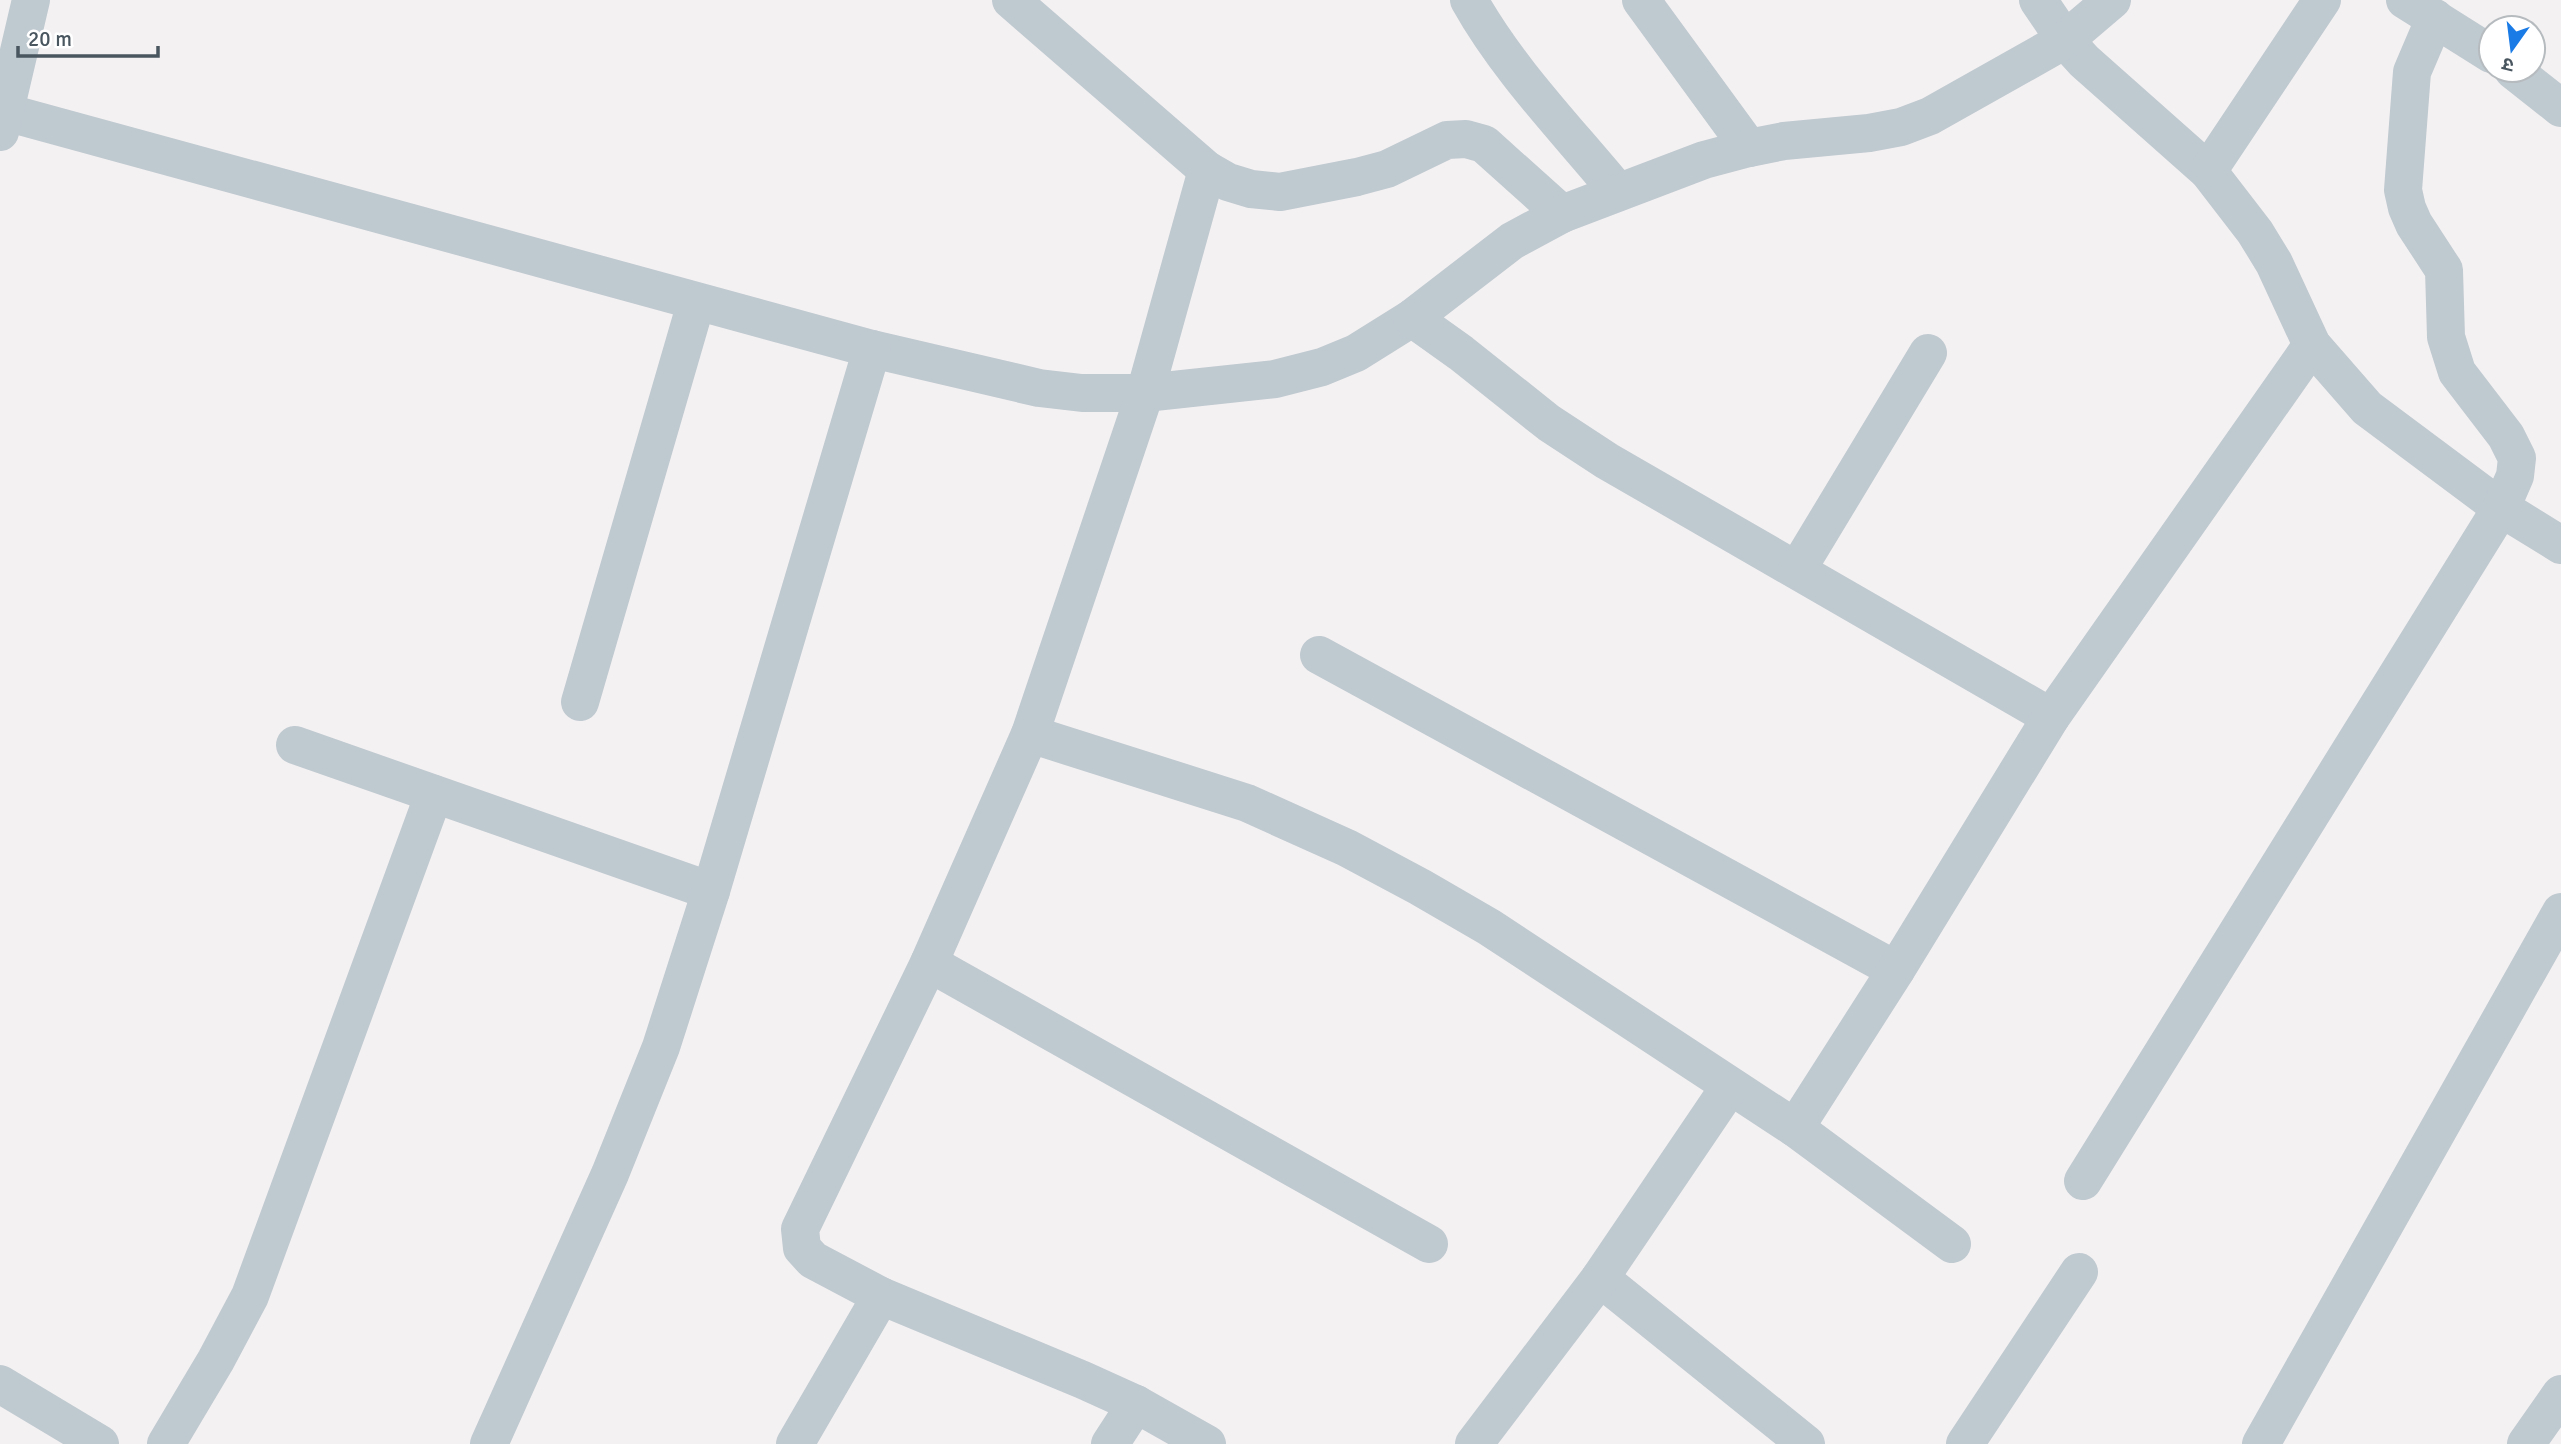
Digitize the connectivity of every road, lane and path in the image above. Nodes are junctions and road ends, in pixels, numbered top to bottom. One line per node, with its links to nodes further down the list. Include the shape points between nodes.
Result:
1 (31, 0): 13 (street)
2 (1011, 0): 16 (street)
3 (1469, 0): 17 (street, via 1508,59)
4 (1641, 0): 14 (street)
5 (2038, 0): 9 (street)
6 (2112, 0): 9 (street)
7 (2322, 0): 15 (street)
8 (2420, 9): 10 (street); 25 (street, via 2403,190 2414,223 2444,270 2446,337 2457,372 2518,458)
9 (2065, 40): 14 (street, via 1930,116 1901,127); 15 (street)
10 (2477, 45)
11 (2531, 84): 12 (street)
12 (2561, 108)
13 (2, 122): 19 (street)
14 (1749, 148): 17 (street)
15 (2190, 156): 21 (street, via 2255,232)
16 (1207, 170): 18 (street, via 1251,189 1280,192 1387,169 1447,140 1466,139 1484,144); 24 (street)
17 (1618, 192): 18 (street)
18 (1562, 214): 20 (street, via 1512,241)
19 (696, 303): 22 (street); 29 (street)
20 (1438, 337): 24 (street, via 1356,353 1275,379); 27 (street, via 1549,423)
21 (2312, 345): 25 (street, via 2367,408); 30 (street)
22 (872, 349): 24 (street, via 1038,388); 34 (street)
23 (1928, 354): 27 (street)
24 (1145, 393): 31 (street)
25 (2501, 508): 26 (street); 40 (street)
26 (2561, 545)
27 (1797, 570): 30 (street)
28 (1319, 655): 37 (street)
29 (580, 702)
30 (2051, 717): 37 (street)
31 (1030, 734): 36 (street); 38 (street, via 1247,803 1347,848 1489,927)
32 (295, 745): 33 (street)
33 (434, 794): 34 (street); 50 (street, via 250,1296)
34 (711, 891): 51 (street, via 657,1059)
35 (2561, 912): 58 (street)
36 (929, 963): 41 (street); 45 (street, via 800,1229 802,1248 813,1260)
37 (1896, 971): 39 (street)
38 (1730, 1086): 39 (street); 44 (street)
39 (1795, 1128): 42 (street)
40 (2082, 1181)
41 (1429, 1244)
42 (1952, 1244)
43 (2079, 1272): 57 (street)
44 (1600, 1278): 55 (street); 56 (street)
45 (881, 1296): 48 (street); 52 (street)
46 (0, 1384): 49 (street)
47 (2561, 1394): 59 (street)
48 (1136, 1404): 53 (street); 54 (street)
49 (100, 1444)
50 (166, 1444)
51 (489, 1444)
52 (795, 1444)
53 (1110, 1444)
54 (1207, 1444)
55 (1474, 1444)
56 (1806, 1444)
57 (1965, 1444)
58 (2261, 1444)
59 (2526, 1444)

